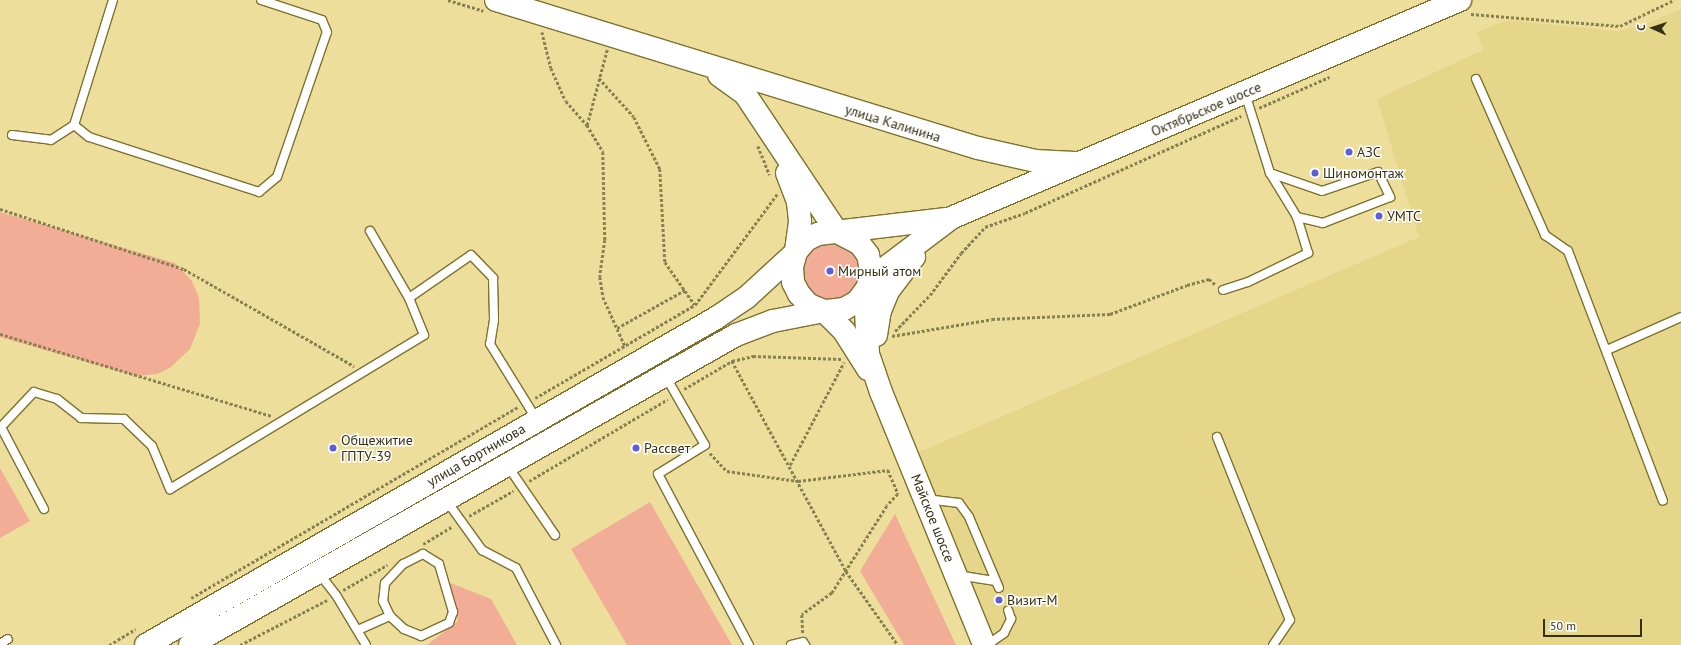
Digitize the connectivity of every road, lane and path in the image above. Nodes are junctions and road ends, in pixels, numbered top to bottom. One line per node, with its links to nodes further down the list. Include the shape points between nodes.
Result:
1 (113, 0): 14 (lane)
2 (261, 0): 14 (lane, via 322,20 327,32 277,177 259,192 90,137)
3 (448, 0): 5 (path)
4 (1460, 0): 13 (main road, Октябрьское шоссе)
5 (493, 7): 10 (main road, улица Калинина)
6 (548, 31): 15 (path, via 541,29 551,68 566,101)
7 (599, 47): 8 (path)
8 (607, 50): 9 (path); 11 (path)
9 (614, 52)
10 (709, 67): 17 (main road, улица Калинина, via 745,94); 18 (main road, улица Калинина, via 978,148 1035,161)
11 (600, 78): 15 (path); 29 (path, via 634,117 660,169 665,262)
12 (1476, 78): 39 (lane, via 1545,235 1568,251)
13 (1244, 92): 18 (main road, Октябрьское шоссе); 19 (lane)
14 (74, 124): 16 (lane, via 51,140)
15 (587, 125): 35 (path, via 603,152 605,240 600,277 603,297)
16 (12, 136)
17 (764, 139): 20 (path); 26 (main road, улица Калинина); 27 (main road, улица Калинина, via 798,202 800,222)
18 (1080, 163): 24 (main road, Октябрьское шоссе)
19 (1270, 173): 23 (lane); 23 (lane, via 1322,191 1378,172 1390,197 1323,223)
20 (772, 180)
21 (774, 187): 32 (path, via 777,193)
22 (0, 209): 41 (path, via 184,269)
23 (1297, 217): 30 (lane, via 1308,253 1248,282)
24 (951, 218): 26 (main road, Октябрьское шоссе); 28 (main road, Октябрьское шоссе, via 881,271); 43 (main road, Майское шоссе, via 908,262 888,291 876,332 875,370)
25 (370, 231): 31 (lane)
26 (837, 232): 27 (main road, via 818,234 806,240); 28 (main road, via 859,243 868,256 871,270)
27 (796, 252): 33 (main road, via 792,267 793,282 809,305); 45 (main road, улица Бортникова, via 746,298 716,318)
28 (868, 287): 33 (main road, via 858,300 844,309); 43 (main road, Майское шоссе, via 868,354)
29 (685, 290): 32 (path); 35 (path)
30 (1223, 290): 37 (path, via 1209,279 1110,314 992,319)
31 (409, 298): 41 (lane, via 424,335); 45 (lane, via 471,256 493,278 494,320 490,344)
32 (695, 305): 38 (path)
33 (824, 311): 42 (main road, улица Бортникова, via 773,321 736,335); 43 (main road, Майское шоссе, via 844,331)
34 (1681, 317): 39 (lane)
35 (617, 328): 38 (path)
36 (0, 334): 46 (path)
37 (889, 337)
38 (625, 346): 45 (path)
39 (1607, 350): 55 (lane)
40 (732, 361): 44 (path); 50 (path); 50 (path, via 753,356 845,359)
41 (362, 371): 46 (lane)
42 (665, 375): 44 (lane); 49 (main road, улица Бортникова)
43 (881, 392): 53 (main road, Майское шоссе)
44 (676, 394): 48 (lane); 52 (path)
45 (532, 412): 65 (path); 69 (main road, улица Бортникова)
46 (283, 420): 56 (lane, via 170,489 152,446 124,420 81,418 57,399 34,392 1,427)
47 (1217, 437): 82 (lane, via 1290,620)
48 (705, 446): 51 (path, via 711,456 727,471); 78 (lane, via 658,474)
49 (507, 465): 52 (lane); 54 (main road, улица Бортникова)
50 (790, 465): 51 (path)
51 (798, 481): 61 (path); 61 (path, via 888,470 898,494 887,506)
52 (521, 486): 57 (path); 58 (lane)
53 (925, 499): 63 (main road, Майское шоссе); 63 (lane, via 958,503 969,517 998,585)
54 (446, 500): 57 (lane); 62 (main road, улица Бортникова)
55 (1663, 501)
56 (44, 509)
57 (462, 521): 59 (path); 77 (lane, via 482,550 516,568)
58 (555, 536)
59 (416, 548)
60 (389, 563): 64 (path)
61 (846, 571): 72 (path, via 832,593 802,615); 80 (path)
62 (318, 572): 64 (lane); 74 (main road, улица Бортникова)
63 (956, 575): 81 (main road, Майское шоссе)
64 (336, 595): 68 (lane); 75 (path)
65 (184, 601)
66 (1008, 610): 81 (lane, via 1011,619 1004,633)
67 (390, 616): 67 (lane, via 404,629 421,636 449,623 453,612 439,564 424,554 403,564 385,583 383,601); 68 (lane)
68 (358, 630): 76 (lane)
69 (152, 638): 73 (path)
70 (8, 639): 71 (lane)
71 (0, 644)
72 (804, 644): 79 (lane)
73 (109, 645)
74 (190, 645)
75 (240, 645)
76 (366, 645)
77 (556, 645)
78 (749, 645)
79 (791, 645)
80 (898, 645)
81 (985, 645)
82 (1273, 645)

